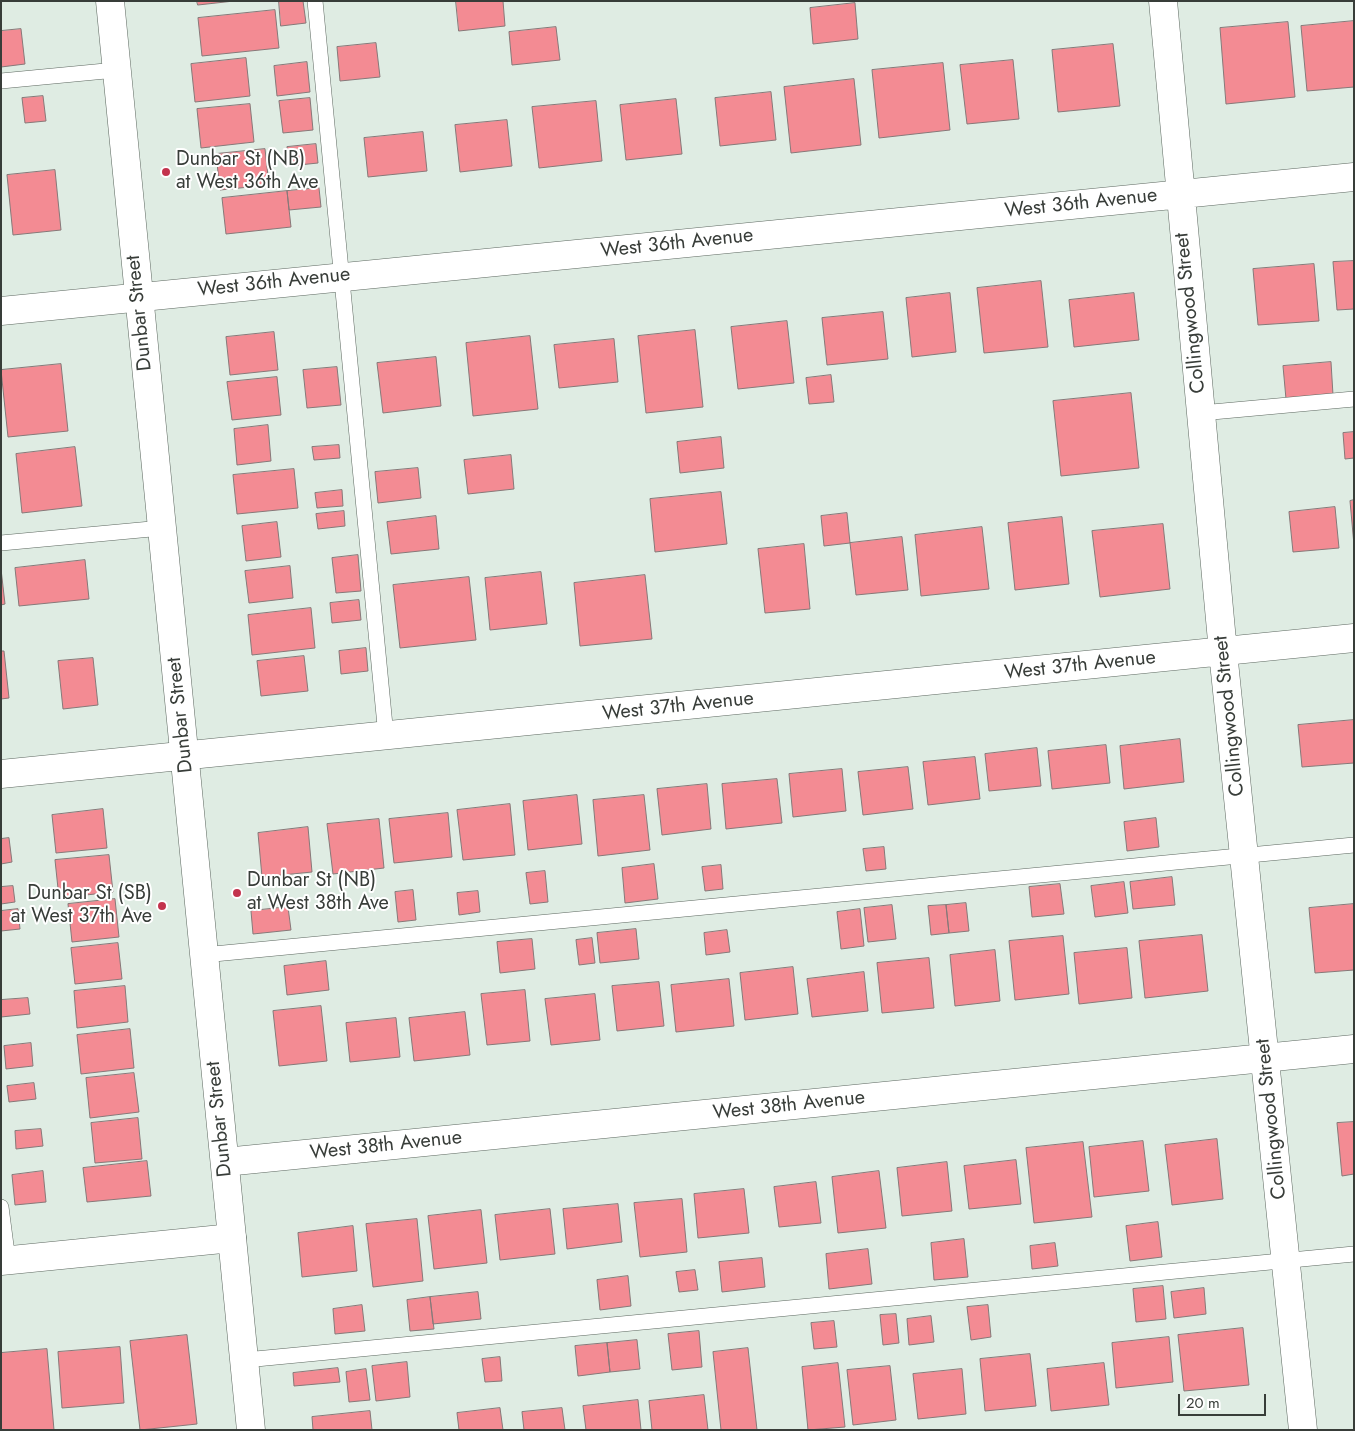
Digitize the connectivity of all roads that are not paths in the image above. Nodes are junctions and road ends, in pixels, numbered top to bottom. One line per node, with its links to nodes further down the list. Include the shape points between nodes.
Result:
1 (110, 1): 4 (street, Dunbar Street)
2 (315, 1): 8 (lane)
3 (1163, 1): 7 (street, Collingwood Street)
4 (116, 70): 5 (lane); 9 (street, Dunbar Street)
5 (1, 81)
6 (1354, 177): 7 (street, West 36th Avenue)
7 (1180, 194): 8 (street, West 36th Avenue); 12 (street, Collingwood Street)
8 (343, 277): 9 (street, West 36th Avenue); 17 (lane)
9 (139, 297): 10 (street, West 36th Avenue); 13 (street, Dunbar Street)
10 (1, 311)
11 (1354, 399): 12 (lane)
12 (1201, 413): 16 (street, Collingwood Street)
13 (162, 528): 14 (lane); 18 (street, Dunbar Street)
14 (1, 543)
15 (1354, 638): 16 (street, West 37th Avenue)
16 (1224, 652): 17 (street, West 37th Avenue); 21 (street, Collingwood Street)
17 (386, 736): 18 (street, West 37th Avenue)
18 (185, 756): 19 (street, West 37th Avenue); 22 (street, Dunbar Street)
19 (1, 774)
20 (1354, 845): 21 (lane)
21 (1244, 856): 22 (lane); 24 (street, Collingwood Street)
22 (203, 955): 25 (street, Dunbar Street)
23 (1354, 1049): 24 (street, West 38th Avenue)
24 (1266, 1058): 25 (street, West 38th Avenue); 30 (street, Collingwood Street)
25 (225, 1162): 27 (street, Dunbar Street)
26 (1, 1207): 29 (lane)
27 (232, 1238): 29 (street); 31 (street, Dunbar Street)
28 (1354, 1254): 30 (lane)
29 (5, 1261)
30 (1286, 1261): 31 (lane); 33 (street, Collingwood Street)
31 (245, 1360): 32 (street, Dunbar Street)
32 (252, 1430)
33 (1303, 1430)

